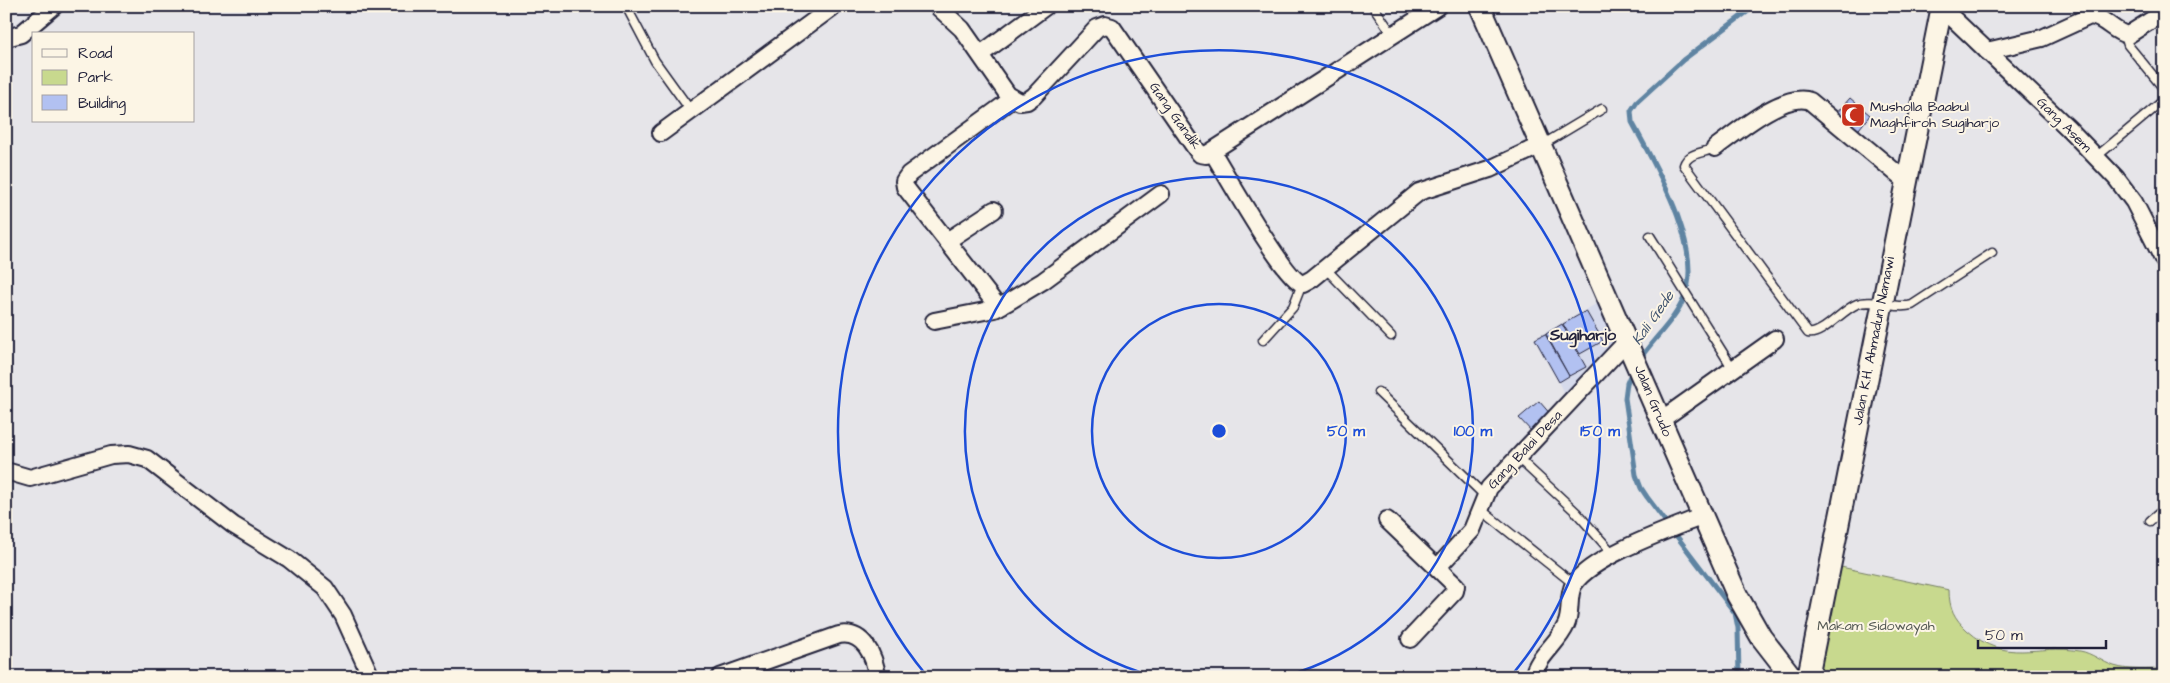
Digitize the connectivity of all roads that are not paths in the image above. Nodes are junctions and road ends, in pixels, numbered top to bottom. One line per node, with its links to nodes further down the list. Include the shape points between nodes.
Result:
1 (54, 6): 14 (street, via 21,34)
2 (834, 6): 21 (street)
3 (937, 6): 16 (street, via 962,29)
4 (1046, 6): 16 (street)
5 (1373, 6): 12 (lane)
6 (1438, 6): 12 (street, Gang Gandik)
7 (1480, 6): 23 (street, Jalan Grudo)
8 (627, 7): 21 (lane, via 655,61)
9 (1941, 7): 15 (street, Gang Asem); 27 (street, Jalan K.H. Ahmadun Namawi)
10 (2093, 11): 13 (street); 15 (street, via 2033,41)
11 (2164, 12): 13 (street)
12 (1393, 35): 25 (street, Gang Gandik)
13 (2124, 35): 17 (lane, via 2128,45)
14 (6, 38)
15 (1987, 51): 26 (street, Gang Asem)
16 (981, 54): 18 (street)
17 (2164, 89)
18 (1012, 99): 25 (street, Gang Gandik, via 1030,100 1092,33 1107,25 1116,31 1196,149 1202,155); 31 (street, via 909,174 904,181 905,187)
19 (2164, 100): 26 (lane)
20 (1602, 109): 23 (lane)
21 (691, 111): 22 (street)
22 (661, 133)
23 (1541, 145): 34 (street, via 1490,169 1419,192); 42 (street, Jalan Grudo)
24 (1715, 148): 27 (street, via 1766,113 1791,100 1804,99); 36 (lane, via 1693,155 1684,165 1806,332 1818,332 1859,303)
25 (1213, 153): 35 (street, via 1276,255 1295,280)
26 (2096, 157): 33 (street, Gang Asem, via 2134,202)
27 (1906, 181): 36 (street, Jalan K.H. Ahmadun Namawi)
28 (1161, 194): 37 (street)
29 (994, 210): 31 (street)
30 (1650, 236): 43 (lane)
31 (947, 241): 37 (street)
32 (1992, 253): 36 (lane, via 1912,305)
33 (2164, 261)
34 (1325, 268): 35 (street); 39 (lane)
35 (1302, 284): 41 (lane, via 1293,307)
36 (1882, 305): 62 (street, Jalan K.H. Ahmadun Namawi)
37 (998, 308): 38 (street)
38 (934, 321)
39 (1391, 336)
40 (1775, 339): 43 (street)
41 (1263, 340)
42 (1630, 348): 45 (street, Jalan Grudo); 46 (street, Gang Balai Desa)
43 (1733, 369): 45 (street)
44 (1378, 392): 48 (lane)
45 (1661, 420): 50 (street, Jalan Grudo)
46 (1517, 457): 48 (street, Gang Balai Desa); 53 (lane, via 1576,512)
47 (6, 471): 57 (street, via 30,478 112,455 129,454 147,459 233,525 289,559 324,588 343,615)
48 (1482, 502): 54 (street, Gang Balai Desa, via 1472,530); 55 (lane)
49 (2164, 509): 52 (lane)
50 (1703, 516): 53 (street); 61 (street, Jalan Grudo, via 1748,615)
51 (1387, 520): 54 (street)
52 (2150, 521)
53 (1614, 555): 55 (street, via 1588,570)
54 (1438, 567): 56 (street, via 1456,588)
55 (1574, 584): 60 (street, via 1566,626 1539,660)
56 (1410, 639)
57 (370, 677)
58 (720, 677): 59 (street, via 839,635 850,634 865,644 874,661)
59 (877, 677)
60 (1533, 677)
61 (1792, 677)
62 (1808, 677)

